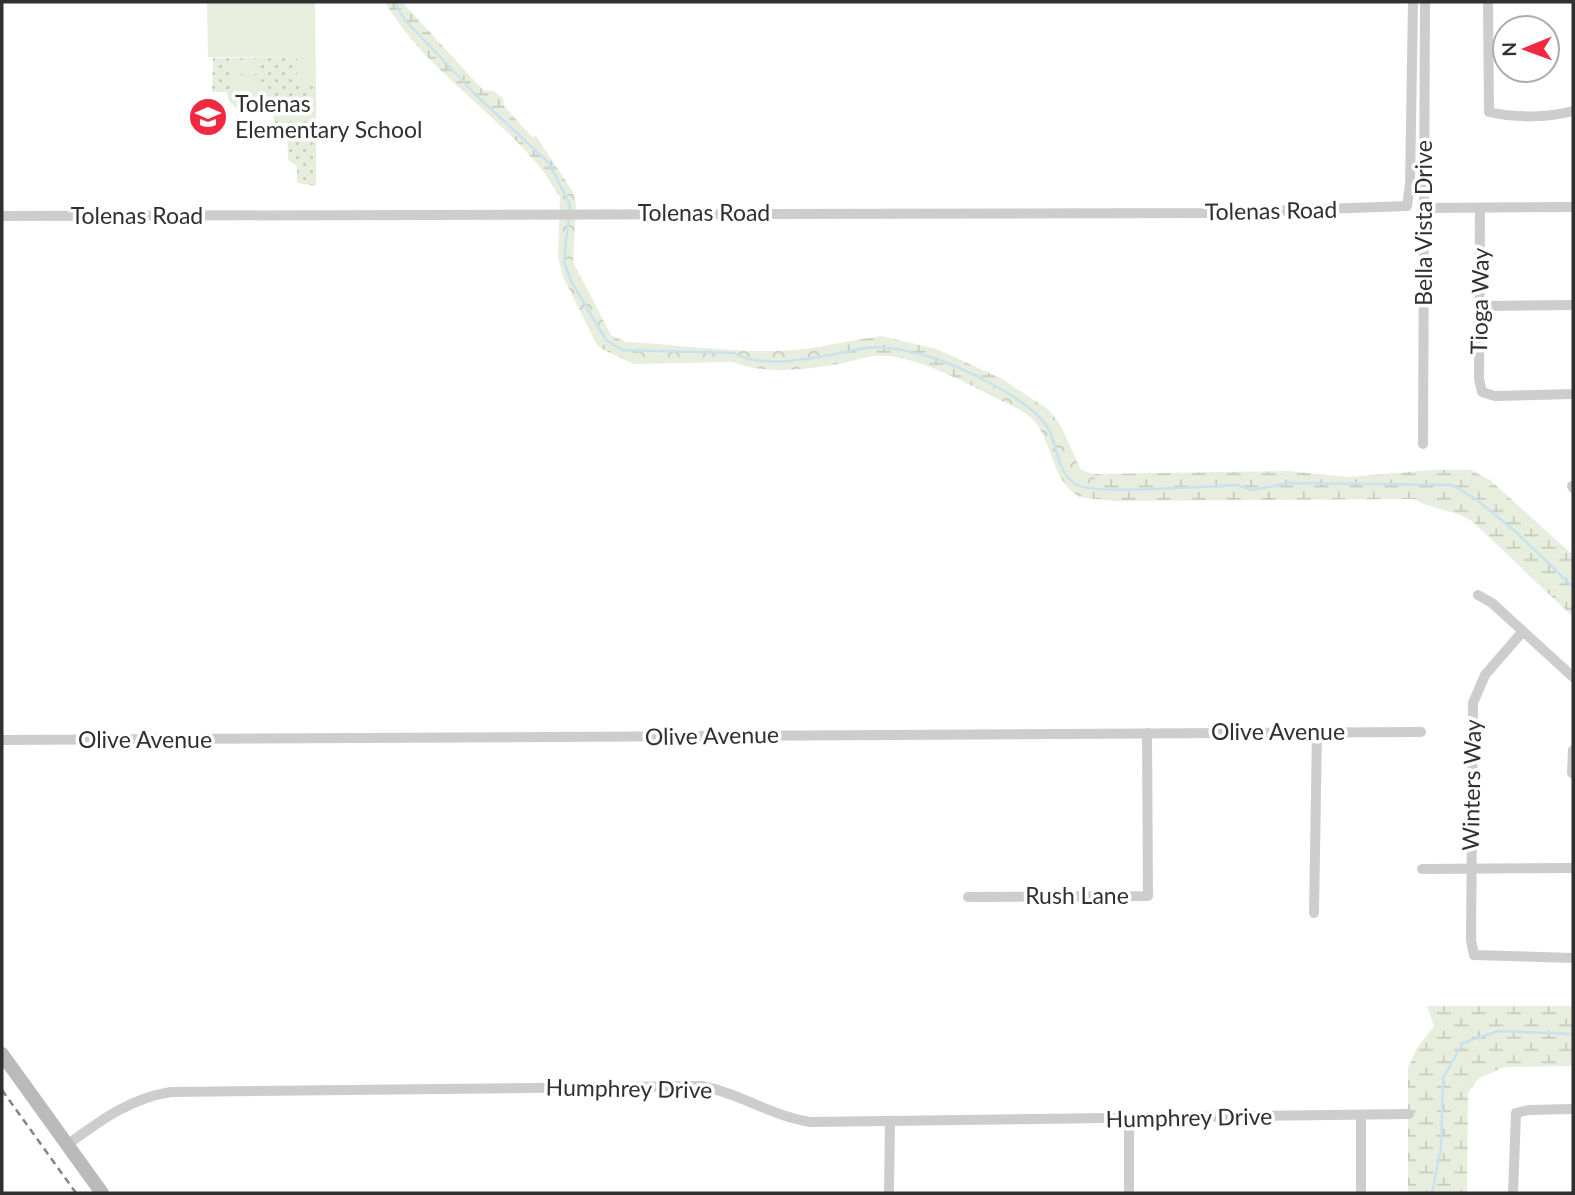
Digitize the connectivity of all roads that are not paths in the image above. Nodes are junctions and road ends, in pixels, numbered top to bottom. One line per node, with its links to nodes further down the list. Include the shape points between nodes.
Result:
1 (1413, 2): 8 (street, Tolenas Road, via 1407,206 1217,213)
2 (1424, 2): 6 (street, Bella Vista Drive)
3 (1488, 2): 4 (street, via 1489,112 1556,115)
4 (1573, 111)
5 (1573, 207): 7 (street)
6 (1423, 208): 7 (street); 12 (street, Bella Vista Drive)
7 (1480, 209): 10 (street, Tioga Way)
8 (2, 216)
9 (1573, 305): 10 (street)
10 (1480, 306): 11 (street, Tioga Way, via 1482,392 1495,396)
11 (1573, 394)
12 (1423, 444)
13 (1478, 595): 14 (street)
14 (1523, 631): 15 (street); 24 (street, Winters Way, via 1485,675 1473,703)
15 (1573, 677)
16 (1317, 731): 17 (street, Olive Avenue); 18 (street, Olive Avenue); 26 (street)
17 (1147, 733): 19 (street, Olive Avenue); 25 (street, Rush Lane, via 1148,896)
18 (1421, 733)
19 (2, 740)
20 (1573, 750): 21 (street)
21 (1573, 773)
22 (1573, 868): 24 (street)
23 (1422, 869): 24 (street)
24 (1471, 869): 27 (street, Winters Way, via 1474,955)
25 (968, 897)
26 (1314, 913)
27 (1573, 958)
28 (2, 1054): 34 (main road)
29 (1573, 1110): 39 (street, via 1516,1113)
30 (1409, 1114): 31 (street, Humphrey Drive)
31 (1361, 1115): 32 (street, Humphrey Drive); 38 (street)
32 (1129, 1119): 33 (street, Humphrey Drive); 37 (street)
33 (890, 1121): 34 (street, Humphrey Drive, via 784,1118 719,1089 701,1086 172,1092 153,1095 109,1115); 36 (street)
34 (67, 1145): 35 (main road)
35 (103, 1193)
36 (889, 1193)
37 (1129, 1193)
38 (1361, 1193)
39 (1513, 1193)

